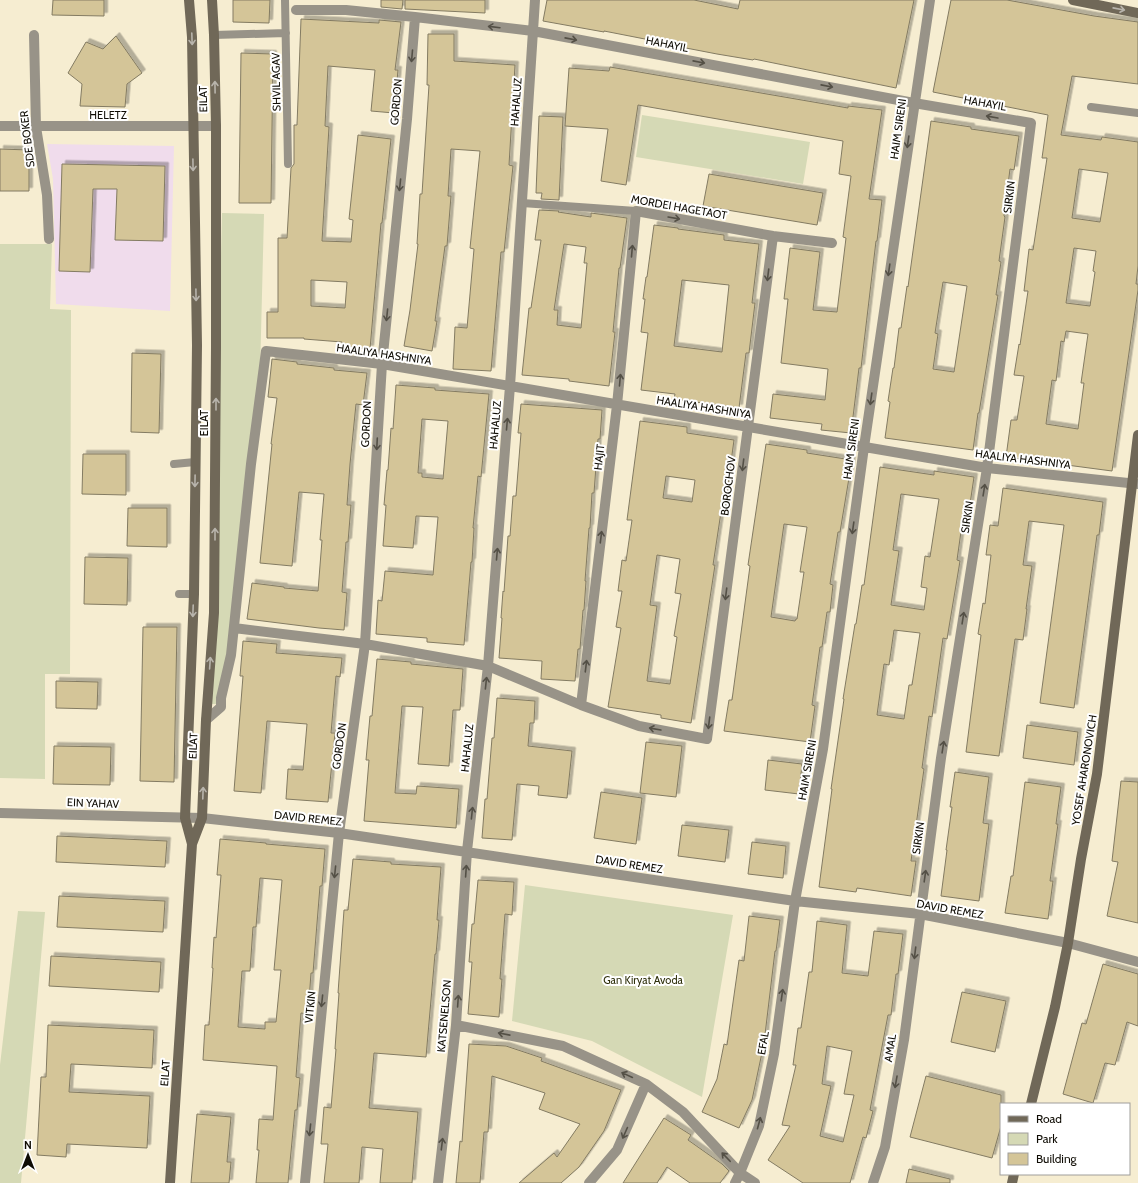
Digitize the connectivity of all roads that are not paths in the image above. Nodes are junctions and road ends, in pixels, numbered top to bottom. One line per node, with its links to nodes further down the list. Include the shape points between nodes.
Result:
1 (189, 0): 19 (street, EILAT, one-way to 19)
2 (212, 0): 13 (street, EILAT)
3 (285, 0): 11 (lane, SHVIL AGAV)
4 (535, 0): 10 (street, HAHALUZ)
5 (930, 0): 14 (street, HAIM SIRENI)
6 (1072, 0): 8 (street, one-way to 8)
7 (296, 10): 9 (street, HAHAYIL, via 346,10)
8 (1138, 12)
9 (415, 17): 10 (street, HAHAYIL, one-way to 9); 28 (street, GORDON, one-way to 28)
10 (533, 31): 14 (street, HAHAYIL, one-way to 14); 23 (street, HAHALUZ)
11 (286, 33): 13 (lane); 22 (lane, SHVIL AGAV)
12 (34, 35): 21 (street, SDE BOKER)
13 (214, 35): 20 (street, EILAT, one-way to 13)
14 (914, 103): 17 (street, HAHAYIL, one-way to 14); 33 (street, HAIM SIRENI, one-way to 33)
15 (1091, 107): 16 (lane)
16 (1138, 113)
17 (1031, 123): 36 (street, SIRKIN)
18 (0, 126): 21 (street, HELETZ)
19 (193, 126): 20 (street, HELETZ); 21 (street, HELETZ); 34 (street, EILAT, one-way to 34, via 197,345)
20 (216, 126): 44 (street, EILAT, one-way to 20, via 214,613)
21 (36, 127): 26 (street, SDE BOKER, via 47,195)
22 (288, 164)
23 (522, 203): 24 (lane, MORDEI HAGETAOT); 29 (street, HAHALUZ)
24 (636, 211): 25 (street, MORDEI HAGETAOT, one-way to 25); 30 (street, HAJIT, one-way to 24)
25 (773, 236): 27 (street, MORDEI HAGETAOT); 31 (street, BOROCHOV, one-way to 31)
26 (50, 239)
27 (832, 243)
28 (382, 364): 29 (street, HAALIYA HASHNIYA); 40 (street, HAALIYA HASHNIYA, via 266,351 250,464); 41 (street, GORDON, one-way to 41)
29 (510, 386): 30 (street, HAALIYA HASHNIYA); 42 (street, HAHALUZ, one-way to 29)
30 (617, 405): 31 (street, HAALIYA HASHNIYA); 43 (street, HAJIT, one-way to 30)
31 (748, 426): 33 (street, HAALIYA HASHNIYA); 43 (street, BOROCHOV, one-way to 43, via 707,739 639,726)
32 (1138, 435): 37 (street, YOSEF AHARONOVICH)
33 (864, 447): 36 (street, HAALIYA HASHNIYA); 51 (street, HAIM SIRENI, one-way to 51, via 823,749)
34 (195, 462): 35 (lane); 39 (street, EILAT, one-way to 39)
35 (174, 464)
36 (988, 468): 37 (street, HAALIYA HASHNIYA); 52 (street, SIRKIN, one-way to 36, via 941,758)
37 (1135, 484): 53 (street, YOSEF AHARONOVICH, via 1097,774)
38 (179, 594): 39 (lane)
39 (194, 594): 46 (street, EILAT, one-way to 46)
40 (234, 628): 41 (street); 44 (street, via 221,707)
41 (366, 644): 42 (street); 48 (street, GORDON)
42 (488, 666): 43 (street); 50 (street, HAHALUZ, one-way to 42)
43 (581, 705)
44 (206, 720): 47 (street, EILAT, one-way to 44)
45 (0, 813): 46 (street, EIN YAHAV, via 22,817)
46 (185, 818): 47 (street, DAVID REMEZ); 49 (street, EILAT)
47 (202, 818): 48 (street, DAVID REMEZ); 49 (street, EILAT)
48 (339, 833): 50 (street, DAVID REMEZ); 60 (street, VITKIN, one-way to 60)
49 (192, 844): 59 (street, EILAT)
50 (467, 851): 51 (street, DAVID REMEZ); 55 (street, KATSENELSON, one-way to 50)
51 (795, 901): 52 (street, DAVID REMEZ); 58 (street, EFAL, one-way to 51, via 758,1126 774,1054)
52 (920, 914): 53 (street, DAVID REMEZ); 65 (street, AMAL, one-way to 65, via 904,1040 885,1147)
53 (1068, 943): 54 (street, DAVID REMEZ); 57 (street, YOSEF AHARONOVICH)
54 (1138, 962)
55 (456, 1025): 56 (street, one-way to 55, via 563,1046); 61 (street, KATSENELSON, one-way to 55)
56 (646, 1084): 58 (street, one-way to 56, via 683,1112); 62 (street, one-way to 62, via 617,1150)
57 (1031, 1103)
58 (740, 1173): 63 (street, EFAL); 64 (street)
59 (170, 1183)
60 (305, 1183)
61 (438, 1183)
62 (589, 1183)
63 (735, 1183)
64 (755, 1183)
65 (873, 1183)

